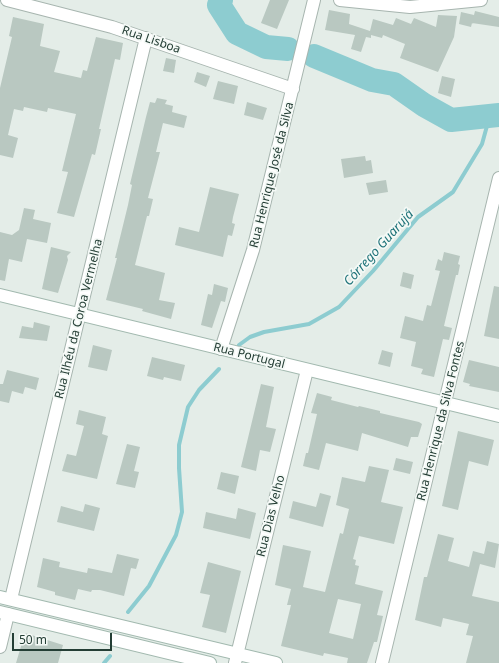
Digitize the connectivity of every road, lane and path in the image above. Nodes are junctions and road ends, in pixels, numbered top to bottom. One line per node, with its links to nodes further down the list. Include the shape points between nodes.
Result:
1 (7, 0): 5 (street, Rua Lisboa)
2 (314, 0): 6 (street, Rua Henrique José da Silva)
3 (340, 0): 4 (street, via 410,7)
4 (481, 0)
5 (146, 38): 6 (street, Rua Lisboa); 9 (street, Rua Ilhéu da Coroa Vermelha)
6 (293, 89): 10 (street, Rua Henrique José da Silva, via 253,250)
7 (499, 178): 12 (street, Rua Henrique da Silva Fontes)
8 (0, 295): 9 (street, Rua Portugal)
9 (80, 314): 10 (street, Rua Portugal); 14 (street, Rua Ilhéu da Coroa Vermelha)
10 (221, 349): 11 (street, Rua Portugal)
11 (307, 370): 12 (street, Rua Portugal); 17 (street, Rua Dias Velho)
12 (445, 403): 13 (street, Rua Portugal); 20 (street, Rua Henrique da Silva Fontes)
13 (499, 416)
14 (6, 598): 17 (street)
15 (4, 613): 16 (street); 18 (street)
16 (0, 647)
17 (236, 658): 19 (street)
18 (210, 663)
19 (276, 663)
20 (382, 663)

